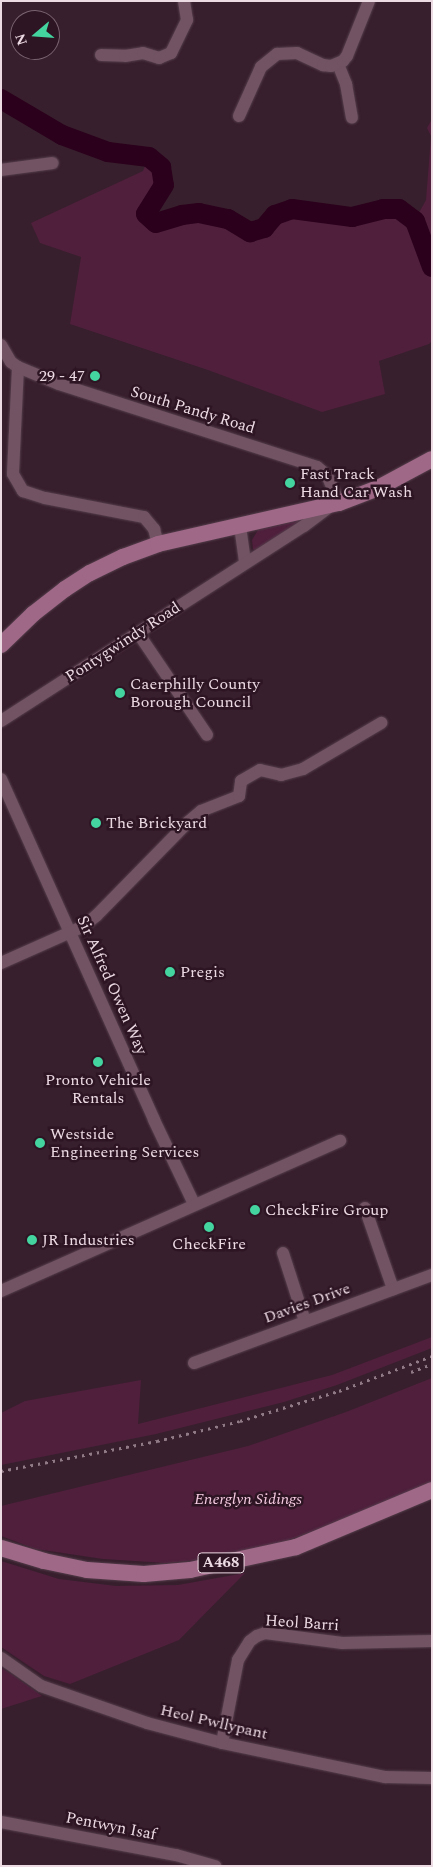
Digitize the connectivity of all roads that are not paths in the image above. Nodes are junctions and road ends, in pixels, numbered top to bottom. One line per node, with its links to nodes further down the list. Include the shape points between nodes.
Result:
1 (184, 1): 3 (street, via 188,20 171,53 159,58 143,53)
2 (369, 1): 4 (street, via 347,56)
3 (101, 55)
4 (338, 64): 5 (street, via 323,65 297,53 277,54 261,67); 6 (street, via 346,84)
5 (238, 116)
6 (352, 118)
7 (53, 163): 8 (street)
8 (1, 170)
9 (1, 345): 10 (street, via 10,362)
10 (18, 367): 12 (street, South Pandy Road, via 59,384 317,468 327,475); 14 (street, via 14,474 23,491 144,517 154,529)
11 (432, 459): 12 (main road, Pontygwindy Road, via 378,488)
12 (334, 505): 13 (main road, Pontygwindy Road); 15 (street, Pontygwindy Road)
13 (240, 526): 14 (main road, Pontygwindy Road); 15 (street)
14 (158, 544): 17 (main road, Pontygwindy Road, via 123,557 65,589)
15 (245, 563): 16 (street, Pontygwindy Road)
16 (138, 633): 18 (street, Pontygwindy Road); 20 (street)
17 (1, 645)
18 (1, 721)
19 (381, 723): 22 (street, via 304,770 280,774 260,770 241,781 239,796 201,811 96,916)
20 (207, 735)
21 (1, 779): 22 (street, Sir Alfred Owen Way)
22 (69, 932): 23 (street); 25 (street, Sir Alfred Owen Way)
23 (1, 963)
24 (340, 1141): 25 (street)
25 (194, 1204): 30 (street)
26 (365, 1208): 29 (street)
27 (283, 1253): 31 (street)
28 (432, 1275): 29 (street, Davies Drive)
29 (393, 1289): 31 (street, Davies Drive)
30 (1, 1292)
31 (305, 1321): 32 (street, Davies Drive)
32 (194, 1363)
33 (432, 1490): 34 (main road, A468, via 296,1546 190,1570 144,1574 87,1570)
34 (1, 1548)
35 (432, 1641): 37 (street, Heol Barri, via 342,1643 266,1633 257,1636 250,1640 238,1660)
36 (1, 1658): 37 (street, Heol Pwllypant, via 41,1686 147,1723)
37 (222, 1743): 38 (street, Heol Pwllypant, via 386,1777)
38 (432, 1778)
39 (1, 1822): 40 (street, Pentwyn Isaf, via 176,1855)
40 (215, 1866)

